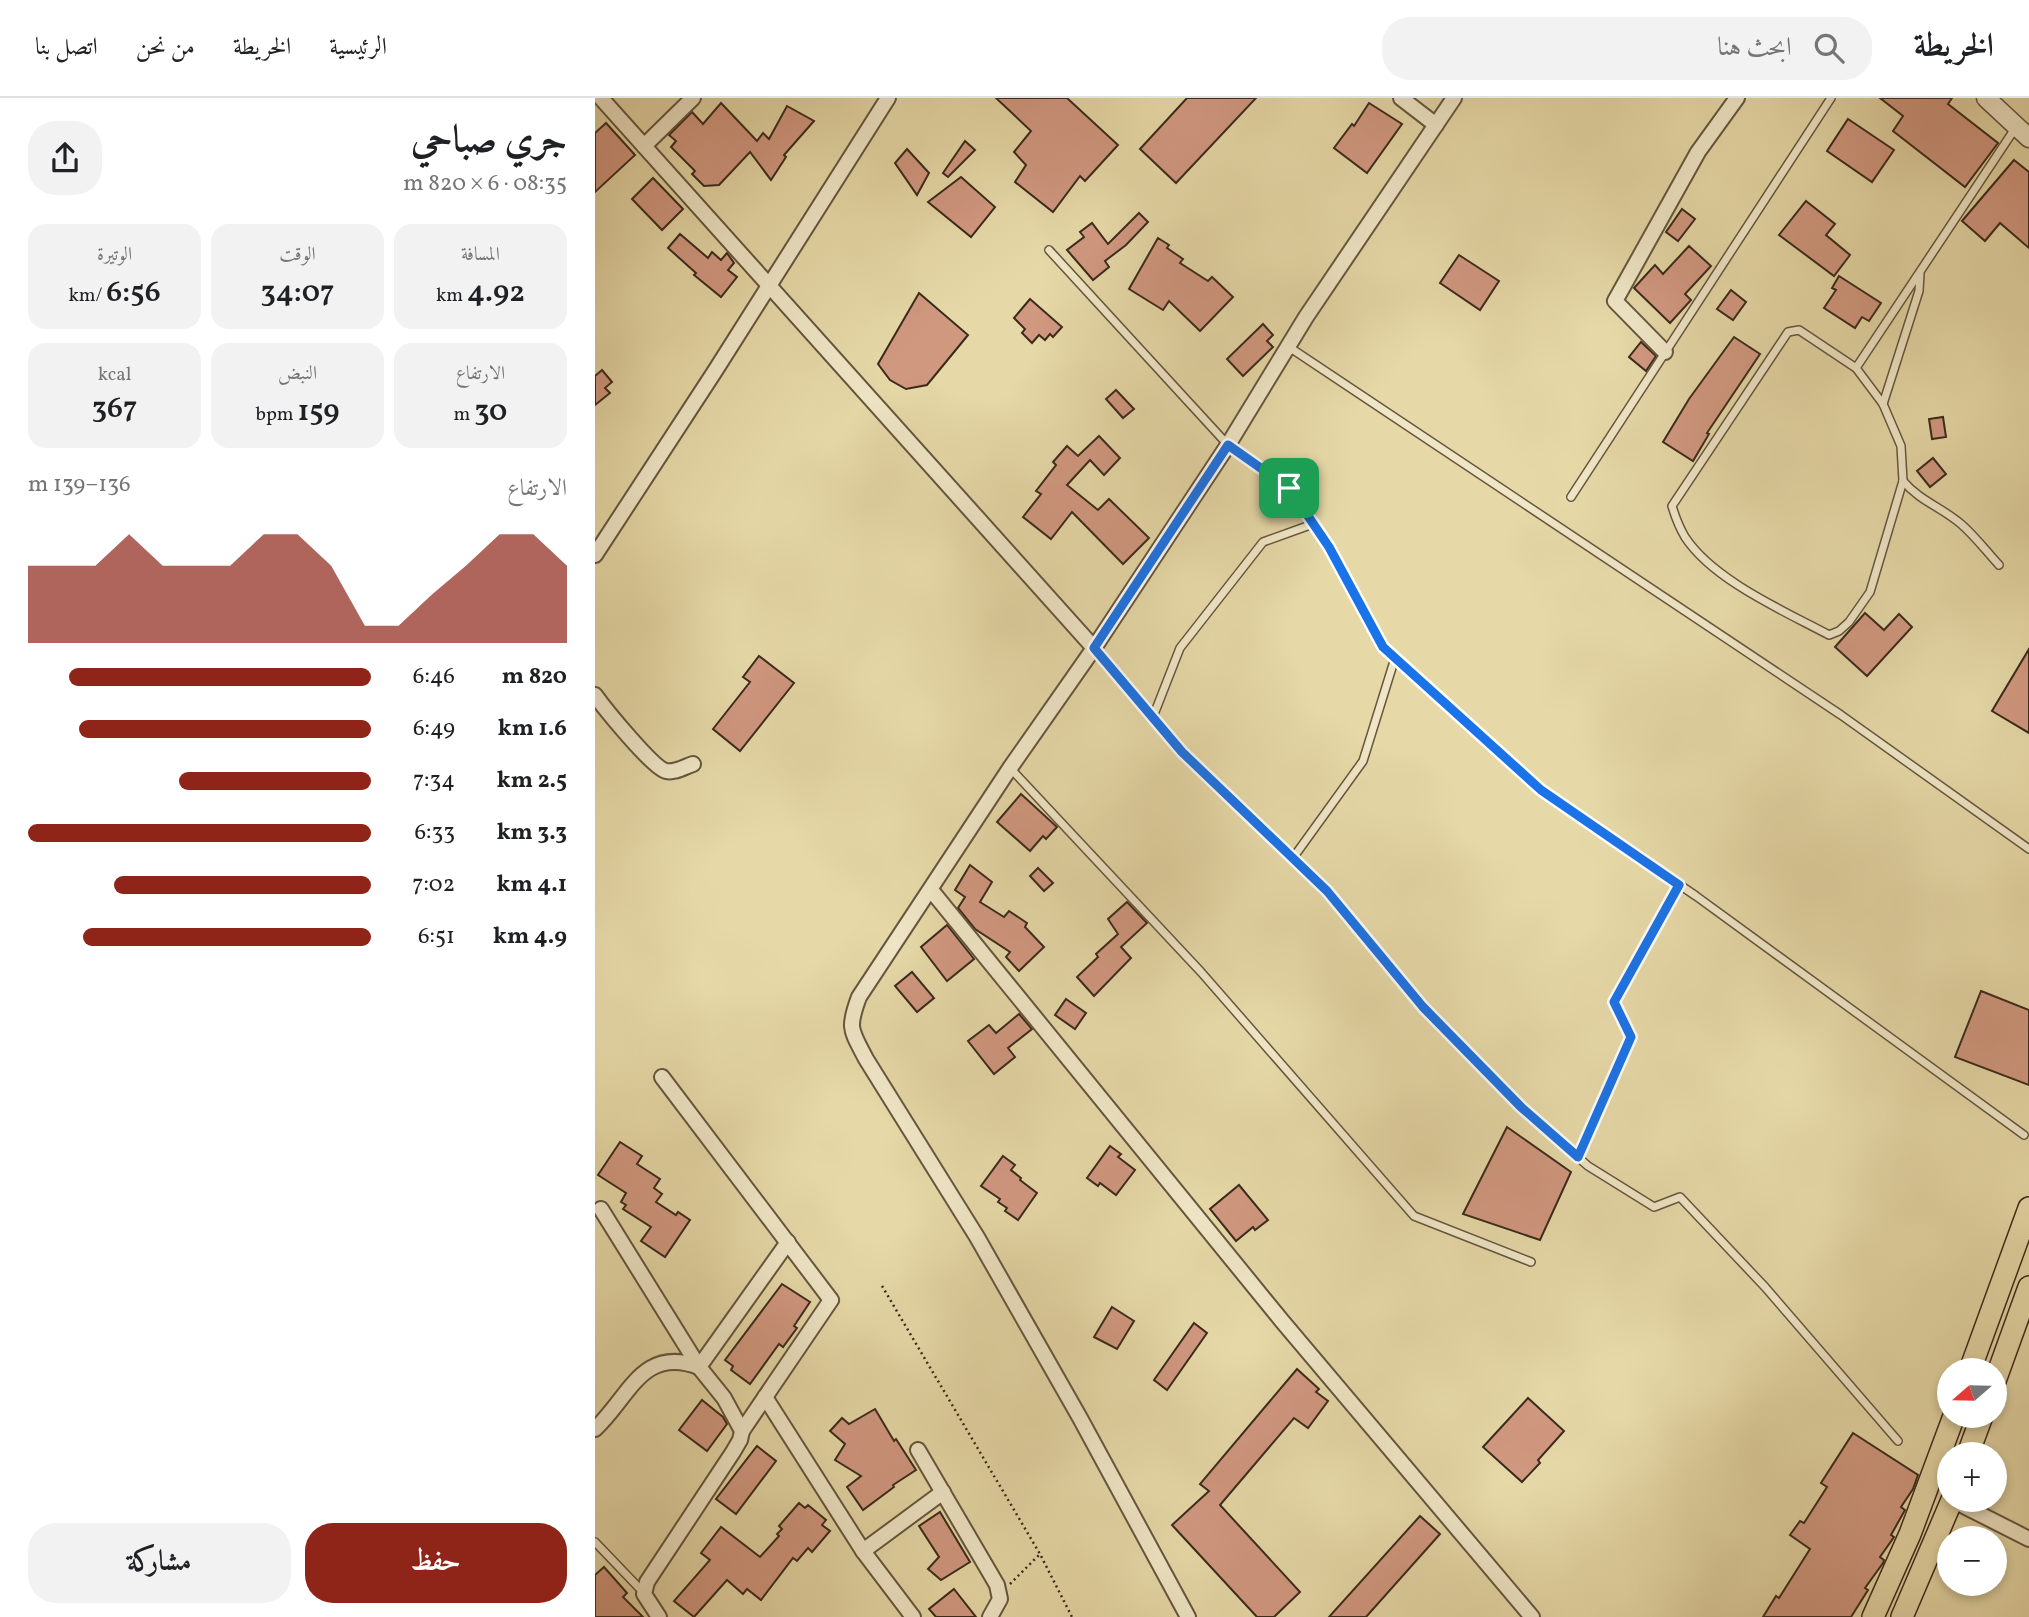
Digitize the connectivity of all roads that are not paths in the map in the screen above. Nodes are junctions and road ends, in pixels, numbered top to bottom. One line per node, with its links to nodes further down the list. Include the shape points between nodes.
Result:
1 (601, 98): 11 (street)
2 (693, 98): 11 (street)
3 (888, 98): 14 (street)
4 (1401, 98): 9 (street)
5 (1454, 98): 9 (street)
6 (1737, 98): 16 (street, via 1698,152 1615,301)
7 (1831, 98): 16 (lane)
8 (1986, 98): 10 (street)
9 (1436, 125): 15 (street)
10 (2022, 132): 13 (lane)
11 (644, 146): 14 (street)
12 (1049, 250): 19 (lane)
13 (1920, 273): 17 (lane); 18 (lane, via 1919,291)
14 (768, 286): 23 (street); 25 (street)
15 (1288, 346): 19 (street); 31 (lane, via 1841,715)
16 (1665, 352): 21 (lane)
17 (1856, 368): 18 (lane); 20 (lane, via 1799,330 1788,332 1672,506 1678,523 1685,538 1721,572 1750,593 1829,635 1849,622 1870,592)
18 (1883, 404): 20 (lane, via 1901,446)
19 (1228, 445): 22 (lane, via 1289,488); 25 (street)
20 (1903, 481): 24 (lane, via 1914,495 1962,525)
21 (1571, 497)
22 (1313, 524): 26 (lane, via 1383,647); 28 (lane, via 1263,542 1180,648)
23 (595, 555)
24 (1999, 565)
25 (1094, 648): 28 (lane); 30 (street)
26 (1395, 658): 32 (lane, via 1363,761); 33 (lane, via 1541,790)
27 (595, 695): 29 (street, via 658,768 673,771)
28 (1153, 717): 32 (lane, via 1182,752)
29 (692, 764)
30 (1010, 768): 34 (street); 41 (lane, via 1201,972 1414,1216)
31 (2029, 849)
32 (1293, 858): 37 (lane, via 1327,891 1423,1007 1521,1107)
33 (1679, 885): 36 (lane); 37 (lane, via 1614,1002 1631,1037)
34 (931, 890): 62 (street, via 859,997 852,1032 977,1237); 63 (street, via 1282,1321)
35 (662, 1077): 40 (street)
36 (2024, 1135)
37 (1578, 1157): 50 (lane, via 1654,1207 1680,1197)
38 (2029, 1208): 43 (main road)
39 (601, 1209): 45 (street)
40 (788, 1242): 45 (street); 46 (street, via 831,1300)
41 (1531, 1262)
42 (2029, 1287): 44 (main road)
43 (1975, 1358)
44 (2003, 1358)
45 (699, 1367): 48 (street, via 677,1362 648,1368); 49 (street)
46 (765, 1397): 49 (street); 57 (street)
47 (1950, 1428): 64 (main road)
48 (595, 1429)
49 (742, 1430): 58 (street, via 733,1452 647,1582)
50 (1898, 1441)
51 (918, 1450): 52 (street)
52 (943, 1492): 57 (street); 61 (street, via 1000,1592)
53 (1947, 1512): 65 (main road)
54 (1976, 1512): 55 (street)
55 (2029, 1539)
56 (595, 1542): 58 (lane)
57 (863, 1551): 60 (street)
58 (644, 1594): 59 (street)
59 (659, 1617)
60 (913, 1617)
61 (990, 1617)
62 (1188, 1617)
63 (1532, 1617)
64 (1873, 1617)
65 (1902, 1617)

